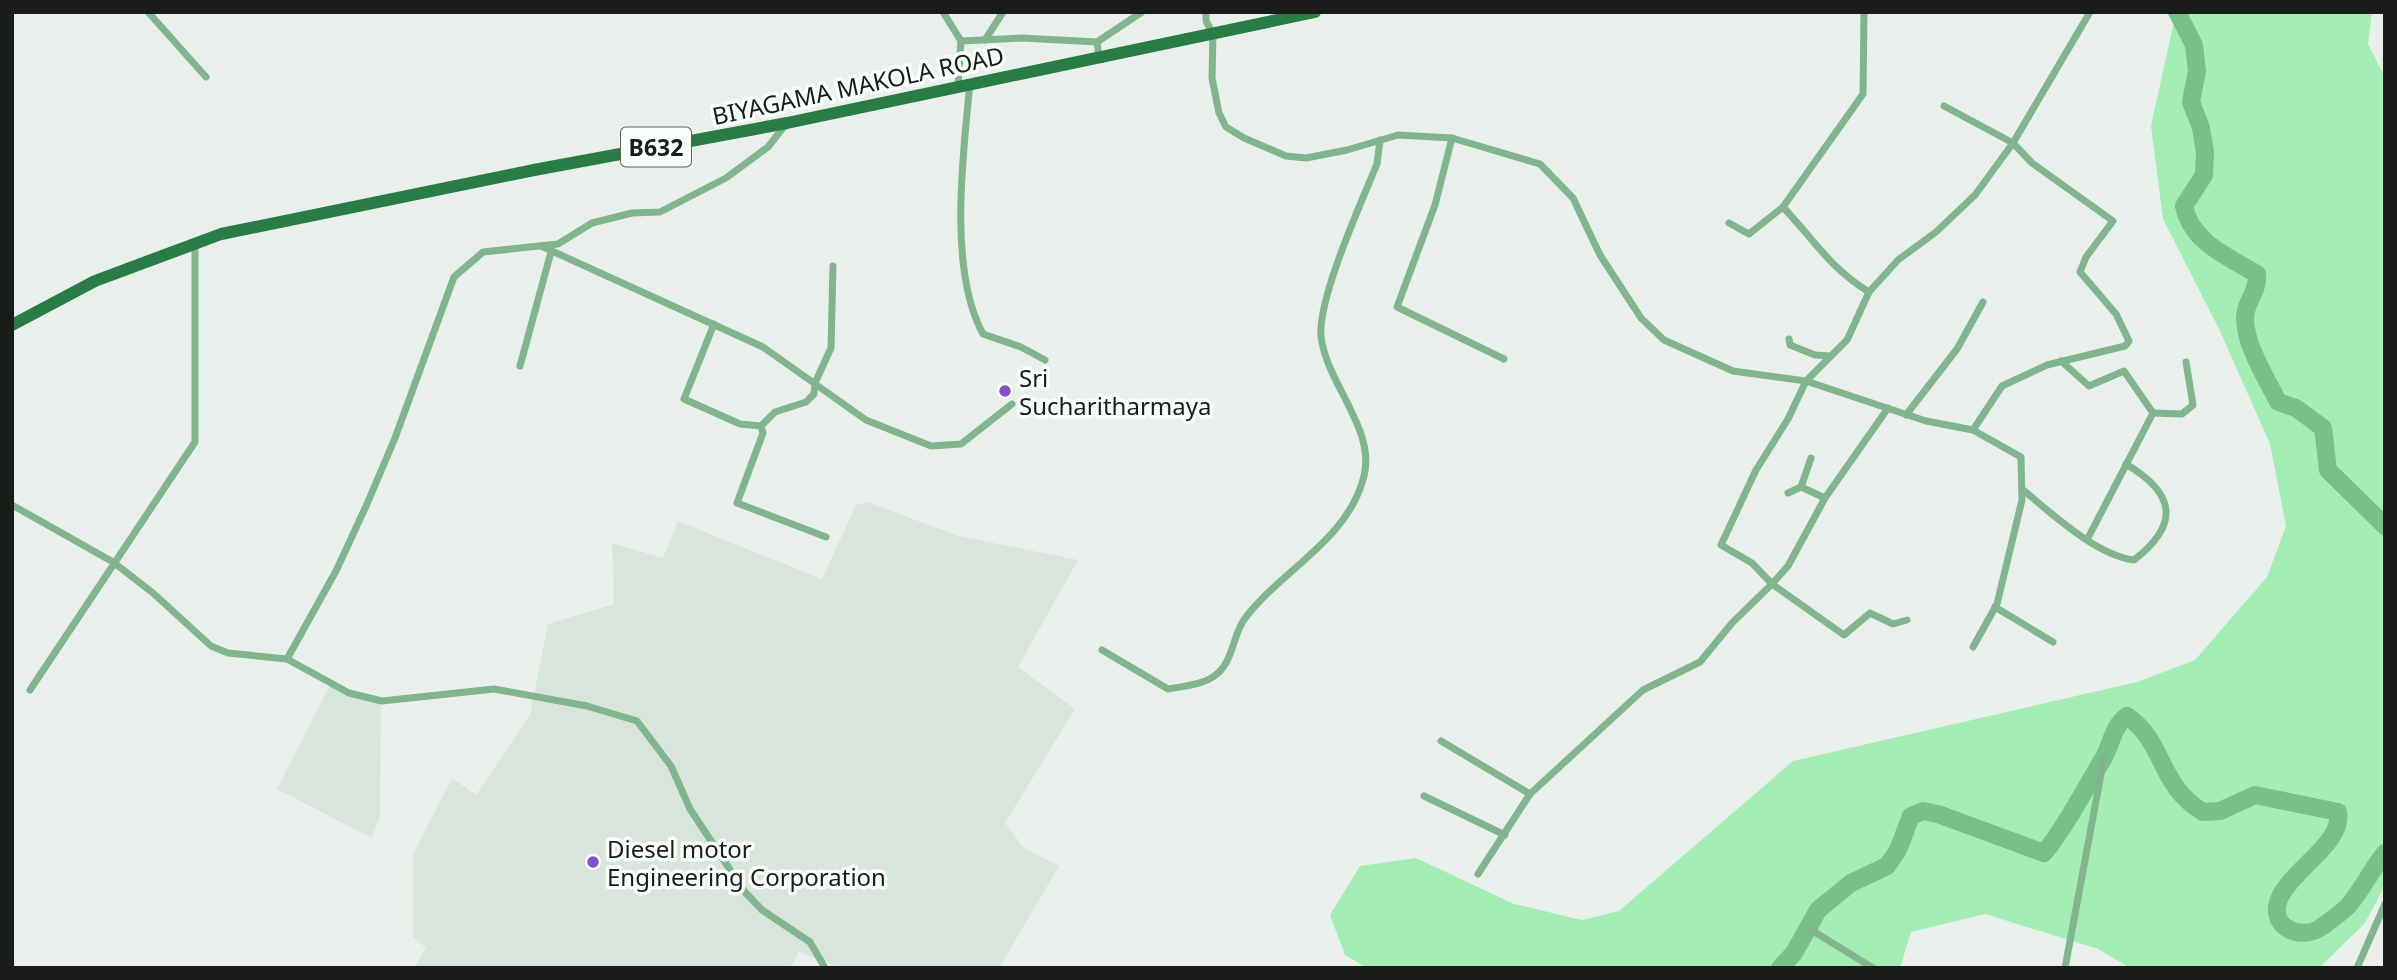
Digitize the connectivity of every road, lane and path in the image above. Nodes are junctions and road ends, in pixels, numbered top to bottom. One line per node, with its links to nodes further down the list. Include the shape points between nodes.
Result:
1 (148, 12): 14 (street)
2 (943, 12): 11 (street)
3 (1003, 12): 10 (street)
4 (1142, 12): 12 (street)
5 (1206, 12): 9 (street)
6 (1315, 12): 9 (main road, BIYAGAMA MAKOLA ROAD / B632)
7 (1864, 12): 21 (street, via 1863,94)
8 (2090, 12): 20 (street)
9 (1213, 34): 13 (main road, BIYAGAMA MAKOLA ROAD / B632); 19 (street, via 1212,78 1226,127 1286,156 1306,158)
10 (985, 40): 11 (street); 12 (street)
11 (961, 41): 15 (street)
12 (1097, 42): 13 (street)
13 (1099, 57): 15 (main road, BIYAGAMA MAKOLA ROAD / B632)
14 (206, 77)
15 (964, 84): 17 (main road, BIYAGAMA MAKOLA ROAD / B632); 34 (street, via 961,255 973,316 983,334)
16 (1944, 106): 20 (street)
17 (787, 123): 23 (main road, BIYAGAMA MAKOLA ROAD / B632, via 275,221); 24 (street, via 768,146 726,178 660,212 592,223 558,244)
18 (1452, 138): 19 (street, via 1398,135); 33 (street, via 1435,205 1397,307); 38 (street, via 1540,164 1573,198 1600,255 1641,318 1664,341 1733,371)
19 (1380, 140): 61 (street, via 1377,164 1325,305 1321,335 1330,371 1362,434 1365,475 1345,522 1244,618 1221,671 1209,681 1168,690)
20 (2013, 143): 27 (street, via 1975,195 1898,260); 35 (street, via 2032,163 2113,221 2080,272 2116,314 2129,341 2125,346)
21 (1783, 207): 22 (street, via 1749,234); 27 (street, via 1837,270)
22 (1729, 223)
23 (195, 243): 30 (main road, BIYAGAMA MAKOLA ROAD / B632, via 95,281); 55 (street, via 195,442)
24 (540, 246): 25 (street); 62 (street, via 483,251 454,277 367,504)
25 (551, 251): 29 (street); 37 (street)
26 (833, 266): 39 (street, via 831,348)
27 (1869, 292): 32 (street, via 1847,340)
28 (1983, 302): 43 (street, via 1957,349)
29 (715, 324): 39 (street, via 763,347); 44 (street, via 684,399 740,424)
30 (12, 325)
31 (1789, 339): 32 (street, via 1790,345)
32 (1830, 356): 38 (street)
33 (1504, 359)
34 (1045, 360)
35 (2061, 361): 42 (street, via 2090,386 2124,371); 45 (street, via 2002,386)
36 (2186, 362): 42 (street, via 2193,405 2182,414)
37 (520, 366)
38 (1806, 382): 41 (street); 56 (street, via 1756,470 1721,545 1752,564)
39 (815, 383): 40 (street, via 866,420 931,446 961,444); 44 (street, via 814,394 806,402 775,411)
40 (1012, 404)
41 (1888, 408): 43 (street); 51 (street)
42 (2153, 413): 47 (street)
43 (1906, 415): 45 (street)
44 (761, 426): 53 (street, via 763,433 737,503)
45 (1973, 430): 49 (street, via 2021,457)
46 (1811, 458): 48 (street)
47 (2126, 464): 54 (street); 54 (street, via 2156,486 2168,521 2152,546 2134,560 2115,557)
48 (1801, 487): 50 (street); 51 (street)
49 (2022, 489): 54 (street); 57 (street)
50 (1788, 493)
51 (1825, 498): 56 (street, via 1788,566)
52 (12, 505): 55 (street)
53 (826, 537)
54 (2088, 538)
55 (113, 562): 62 (street, via 211,646 252,658); 63 (street)
56 (1772, 584): 58 (street, via 1844,635 1870,614 1893,624); 66 (street, via 1700,662 1643,690)
57 (1995, 607): 59 (street); 60 (street)
58 (1907, 620)
59 (2053, 642)
60 (1973, 647)
61 (1102, 650)
62 (287, 659): 72 (street, via 349,693 382,701 494,689 637,720 671,766 690,809 744,891 762,910 810,942)
63 (30, 690)
64 (1441, 741): 66 (street)
65 (2104, 758): 74 (street)
66 (1530, 794): 68 (street)
67 (1424, 796): 68 (street)
68 (1505, 835): 69 (street)
69 (1478, 874)
70 (2385, 904): 75 (street)
71 (1808, 928): 73 (street)
72 (825, 968)
73 (1873, 968)
74 (2065, 968)
75 (2357, 968)

